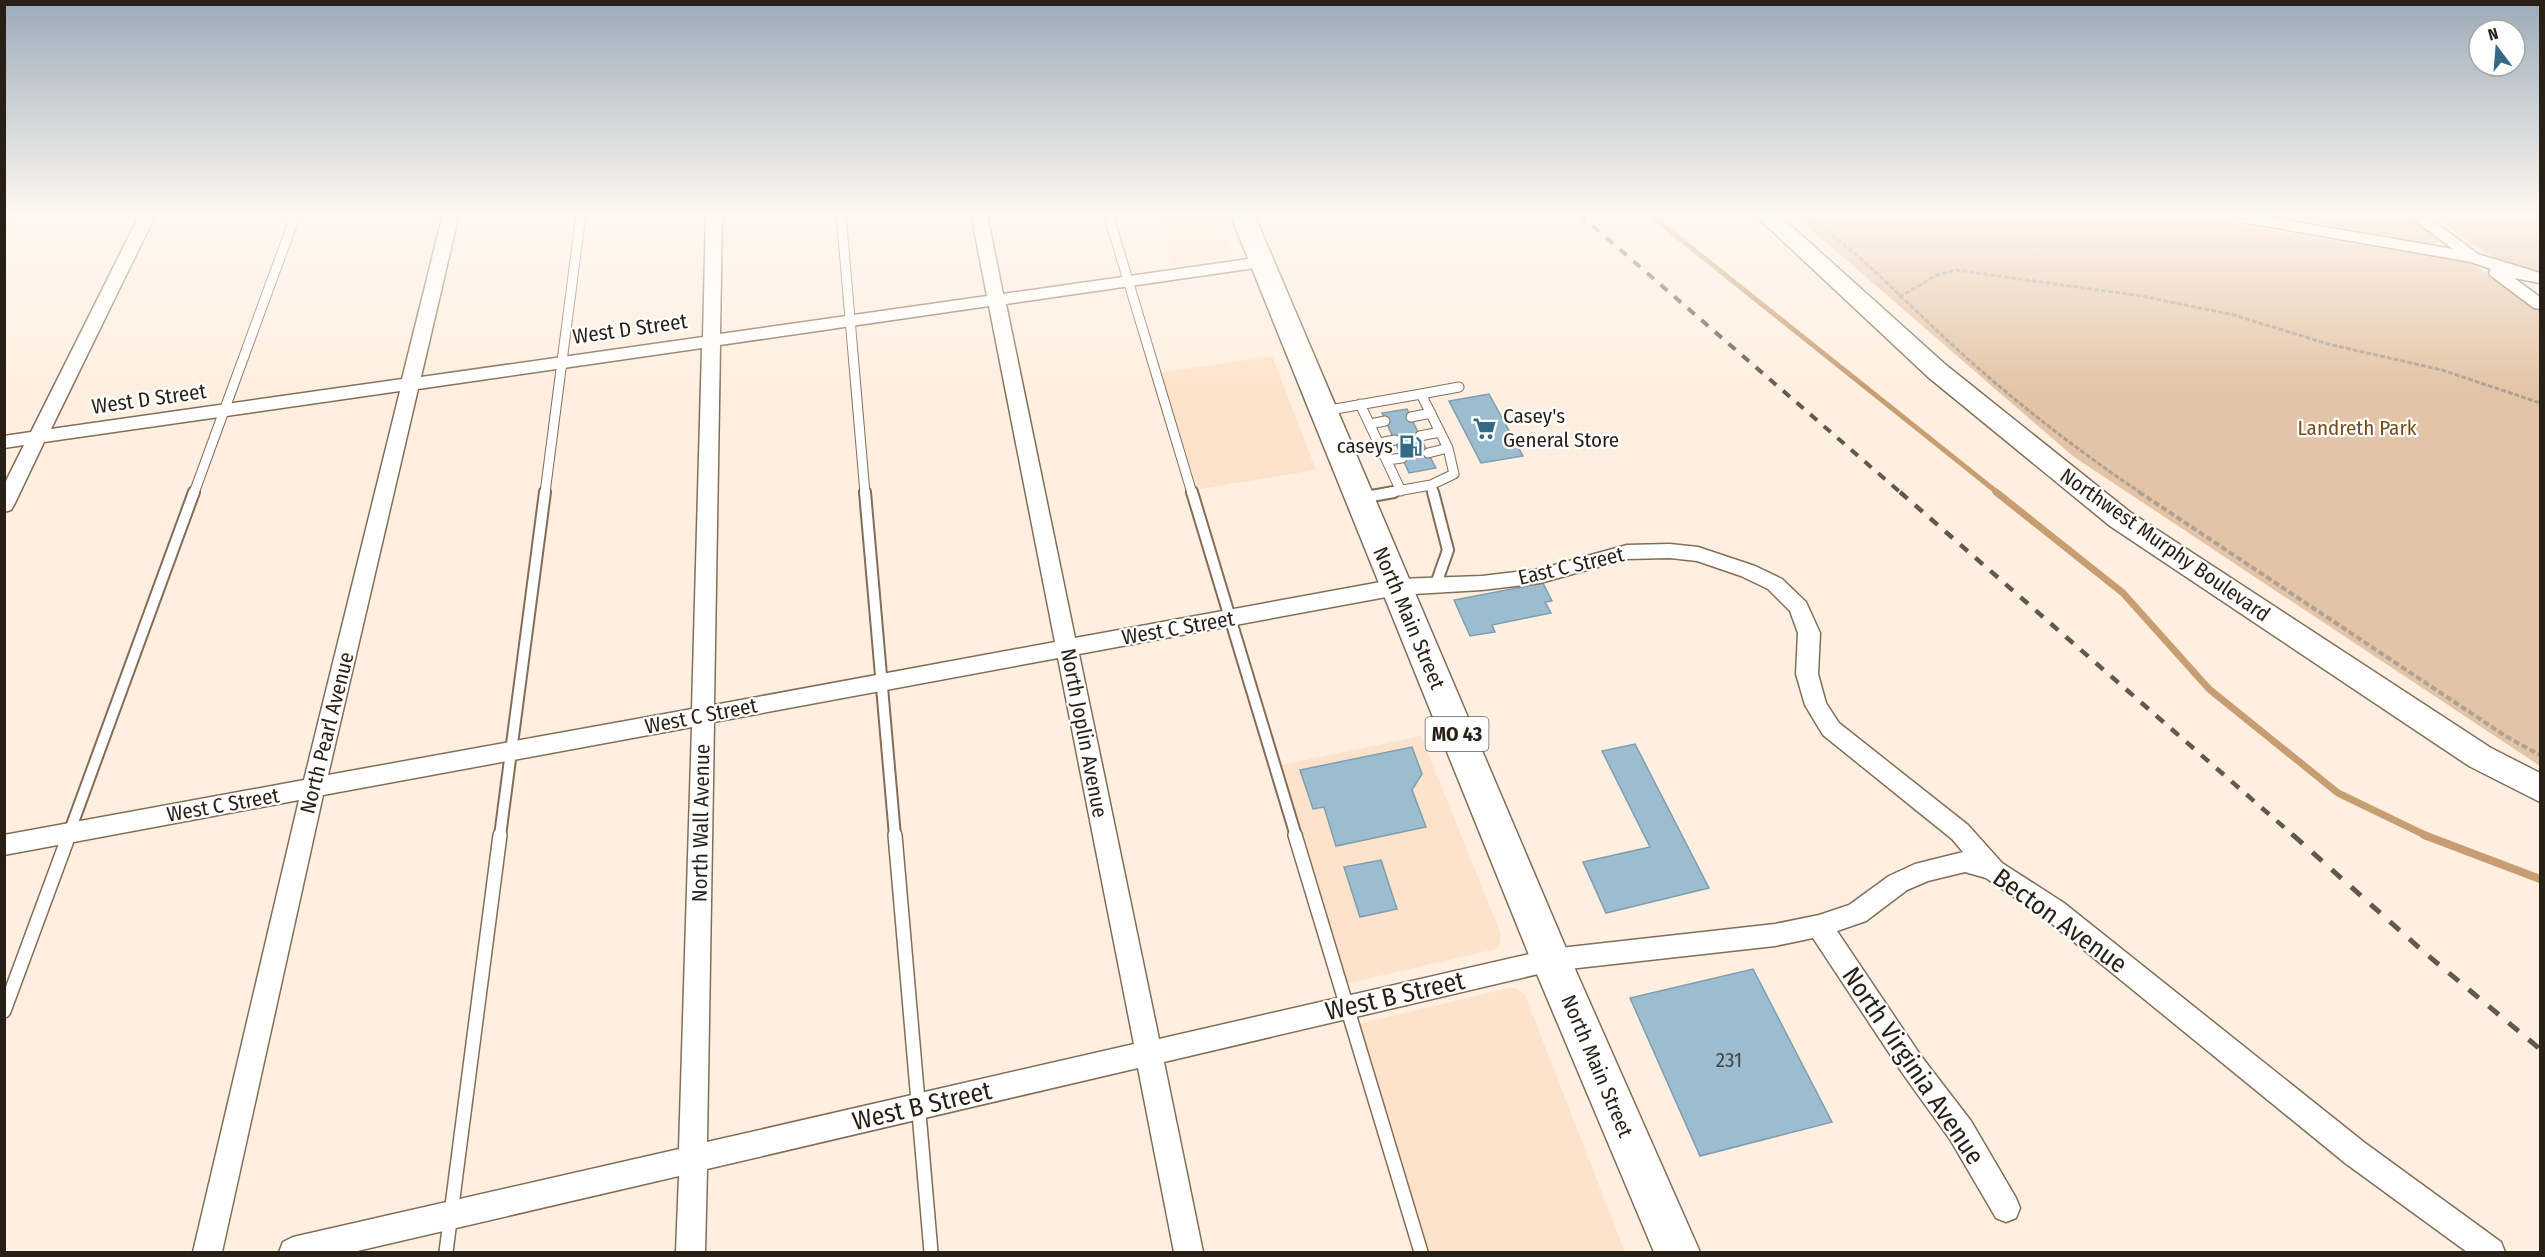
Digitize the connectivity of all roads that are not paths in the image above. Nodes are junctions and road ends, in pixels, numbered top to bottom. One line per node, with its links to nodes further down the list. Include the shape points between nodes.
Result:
1 (119, 273): 33 (street)
2 (275, 273): 25 (lane)
3 (438, 273): 21 (street, North Pearl Avenue)
4 (573, 273): 20 (lane)
5 (713, 273): 19 (street, North Wall Avenue)
6 (846, 273): 18 (lane)
7 (992, 273): 16 (street, North Joplin Avenue)
8 (1126, 273): 15 (lane)
9 (1184, 273): 15 (street, West D Street)
10 (1267, 273): 26 (main road, North Main Street / MO 43)
11 (1829, 273): 53 (street, Northwest Murphy Boulevard, via 1936,371 2120,519 2480,757)
12 (2496, 273): 17 (street)
13 (2516, 273): 14 (street)
14 (2541, 278)
15 (1128, 281): 16 (street, West D Street); 47 (lane)
16 (997, 299): 18 (street, West D Street); 48 (street, North Joplin Avenue)
17 (2541, 304)
18 (850, 320): 19 (street, West D Street); 49 (lane)
19 (711, 339): 20 (street, West D Street); 50 (street, North Wall Avenue)
20 (562, 362): 21 (street, West D Street); 51 (lane)
21 (412, 384): 25 (street, West D Street); 52 (street, North Pearl Avenue)
22 (1459, 387): 23 (lane)
23 (1421, 394): 24 (lane); 27 (lane)
24 (1360, 404): 26 (lane); 30 (lane)
25 (224, 411): 33 (street, West D Street); 54 (lane)
26 (1324, 411): 43 (main road, North Main Street / MO 43)
27 (1431, 413): 28 (lane); 31 (lane)
28 (1411, 417)
29 (1385, 421): 30 (lane)
30 (1370, 424): 36 (lane)
31 (1440, 432): 32 (lane); 37 (lane)
32 (1420, 436)
33 (38, 437): 35 (street, West D Street); 44 (street)
34 (1395, 440): 36 (lane)
35 (4, 442)
36 (1379, 443): 40 (lane)
37 (1449, 448): 38 (lane); 41 (lane, via 1454,474)
38 (1428, 453)
39 (1402, 458): 40 (lane)
40 (1387, 460): 42 (lane)
41 (1431, 485): 42 (lane); 45 (lane, via 1448,550)
42 (1401, 491): 43 (lane)
43 (1360, 498): 46 (main road, North Main Street / MO 43)
44 (4, 505)
45 (1436, 584): 46 (street, East C Street); 56 (street, East C Street, via 1509,581 1605,556 1670,551 1722,561 1775,584 1804,617 1809,633 1807,674 1816,705 1827,724 1960,832)
46 (1397, 587): 47 (street, West C Street); 58 (main road, North Main Street / MO 43)
47 (1230, 618): 48 (street, West C Street); 59 (lane)
48 (1067, 648): 49 (street, West C Street); 61 (street, North Joplin Avenue)
49 (882, 682): 50 (street, West C Street); 62 (lane)
50 (703, 716): 51 (street, West C Street); 63 (street, North Wall Avenue)
51 (511, 751): 52 (street, West C Street); 65 (lane)
52 (313, 789): 54 (street, West C Street); 66 (street, North Pearl Avenue)
53 (2541, 789)
54 (69, 833): 55 (street, West C Street); 60 (lane)
55 (4, 845)
56 (1994, 870): 57 (street, Becton Avenue, via 1965,862 1935,867 1898,883 1857,913); 74 (street, Becton Avenue, via 2055,911 2355,1153)
57 (1819, 926): 58 (street, Becton Avenue, via 1774,935); 64 (street, North Virginia Avenue, via 1961,1131)
58 (1551, 960): 59 (street, West B Street); 73 (main road, North Main Street / MO 43)
59 (1347, 1008): 61 (street, West B Street); 72 (lane)
60 (4, 1011)
61 (1149, 1053): 62 (street, West B Street); 71 (street, North Joplin Avenue)
62 (918, 1107): 63 (street, West B Street); 70 (lane)
63 (693, 1160): 65 (street, West B Street); 69 (street, North Wall Avenue)
64 (2006, 1208)
65 (451, 1216): 67 (street, West B Street); 68 (lane)
66 (207, 1252)
67 (293, 1252)
68 (446, 1252)
69 (691, 1252)
70 (931, 1252)
71 (1189, 1252)
72 (1421, 1252)
73 (1677, 1252)
74 (2491, 1252)

